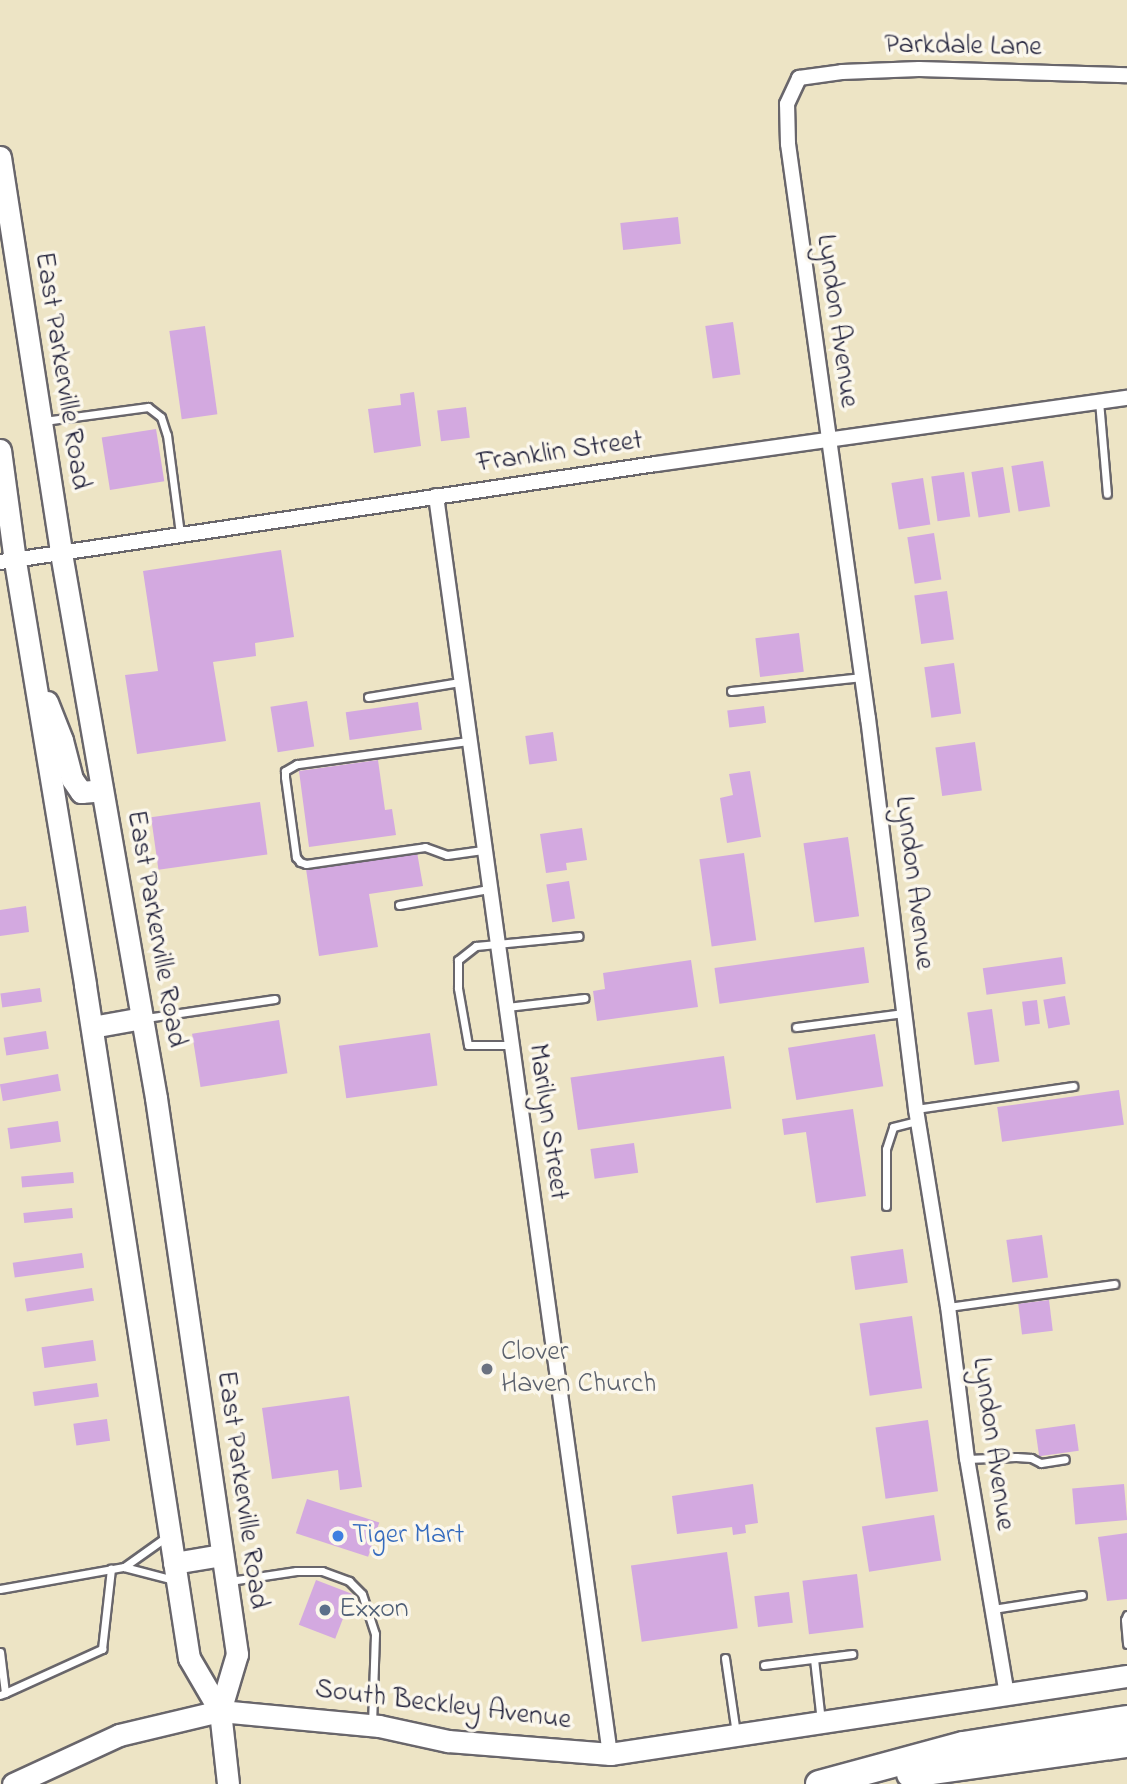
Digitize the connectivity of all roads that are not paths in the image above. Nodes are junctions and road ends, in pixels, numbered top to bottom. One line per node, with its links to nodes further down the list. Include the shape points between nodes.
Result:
1 (1127, 75): 2 (street, Parkdale Lane, via 919,69)
2 (799, 78): 7 (street, Lyndon Avenue, via 787,104 788,144)
3 (0, 157): 6 (main road, East Parkerville Road)
4 (1127, 398): 5 (street, Franklin Street)
5 (1099, 401): 7 (street, Franklin Street); 9 (lane)
6 (41, 422): 11 (lane, via 148,407 161,417); 12 (main road, East Parkerville Road)
7 (827, 441): 10 (street, Franklin Street); 15 (street, Lyndon Avenue)
8 (0, 450): 13 (main road, East Parkerville Road)
9 (1107, 494)
10 (436, 496): 11 (street, Franklin Street); 16 (street, Marilyn Street)
11 (180, 534): 12 (street, Franklin Street)
12 (61, 553): 13 (street, Franklin Street); 20 (main road, East Parkerville Road)
13 (7, 561): 14 (main road, East Parkerville Road)
14 (30, 654): 20 (main road, via 72,779 81,792); 31 (main road, East Parkerville Road)
15 (862, 677): 17 (lane); 29 (street, Lyndon Avenue)
16 (460, 682): 18 (lane); 19 (street, Marilyn Street)
17 (731, 691)
18 (369, 697)
19 (468, 741): 21 (street, Marilyn Street); 21 (lane, via 290,767 285,777 290,817 296,857 306,864 425,847 456,855)
20 (102, 790): 30 (main road, East Parkerville Road)
21 (483, 850): 22 (street, Marilyn Street)
22 (489, 890): 23 (lane); 25 (street, Marilyn Street)
23 (399, 905)
24 (579, 936): 25 (lane)
25 (497, 943): 28 (street, Marilyn Street); 33 (lane, via 476,946 458,960 458,988 468,1045)
26 (583, 998): 28 (lane)
27 (275, 999): 30 (lane)
28 (506, 1007): 33 (street, Marilyn Street)
29 (904, 1013): 32 (lane); 35 (street, Lyndon Avenue)
30 (142, 1018): 31 (main road); 42 (main road, East Parkerville Road)
31 (92, 1027): 41 (main road, East Parkerville Road)
32 (796, 1027)
33 (512, 1045): 66 (street, Marilyn Street)
34 (1073, 1086): 35 (lane)
35 (917, 1115): 36 (lane, via 893,1127 886,1149); 38 (street, Lyndon Avenue)
36 (886, 1206)
37 (1114, 1284): 38 (lane)
38 (948, 1307): 39 (street, Lyndon Avenue)
39 (967, 1459): 40 (lane, via 1017,1457 1041,1463); 49 (street, Lyndon Avenue)
40 (1065, 1459)
41 (170, 1534): 43 (lane); 45 (main road, East Parkerville Road)
42 (222, 1555): 45 (main road); 46 (main road, East Parkerville Road)
43 (124, 1567): 44 (lane); 45 (lane)
44 (111, 1569): 47 (lane); 58 (lane, via 102,1649)
45 (176, 1572): 60 (main road, East Parkerville Road, via 189,1658)
46 (226, 1582): 60 (main road, East Parkerville Road, via 237,1654); 63 (lane, via 296,1570 322,1571 349,1581 362,1594 375,1634)
47 (0, 1589)
48 (1082, 1595): 49 (lane)
49 (992, 1609): 59 (street, Lyndon Avenue)
50 (1127, 1615): 51 (lane)
51 (1127, 1644)
52 (0, 1652): 58 (lane)
53 (852, 1654): 55 (lane)
54 (725, 1658): 64 (lane)
55 (814, 1659): 56 (lane); 62 (lane)
56 (764, 1665)
57 (1127, 1676): 59 (main road, South Beckley Avenue)
58 (2, 1694)
59 (1007, 1695): 62 (main road, South Beckley Avenue)
60 (220, 1711): 63 (main road, South Beckley Avenue); 67 (main road, South Beckley Avenue, via 119,1735); 68 (main road, East Parkerville Road)
61 (1127, 1719): 69 (highway, via 963,1745)
62 (821, 1721): 64 (main road, South Beckley Avenue)
63 (372, 1725): 66 (main road, South Beckley Avenue, via 449,1741)
64 (736, 1735): 66 (main road, South Beckley Avenue)
65 (1127, 1744): 70 (highway)
66 (610, 1754)
67 (13, 1784)
68 (228, 1784)
69 (819, 1784)
70 (837, 1784)

